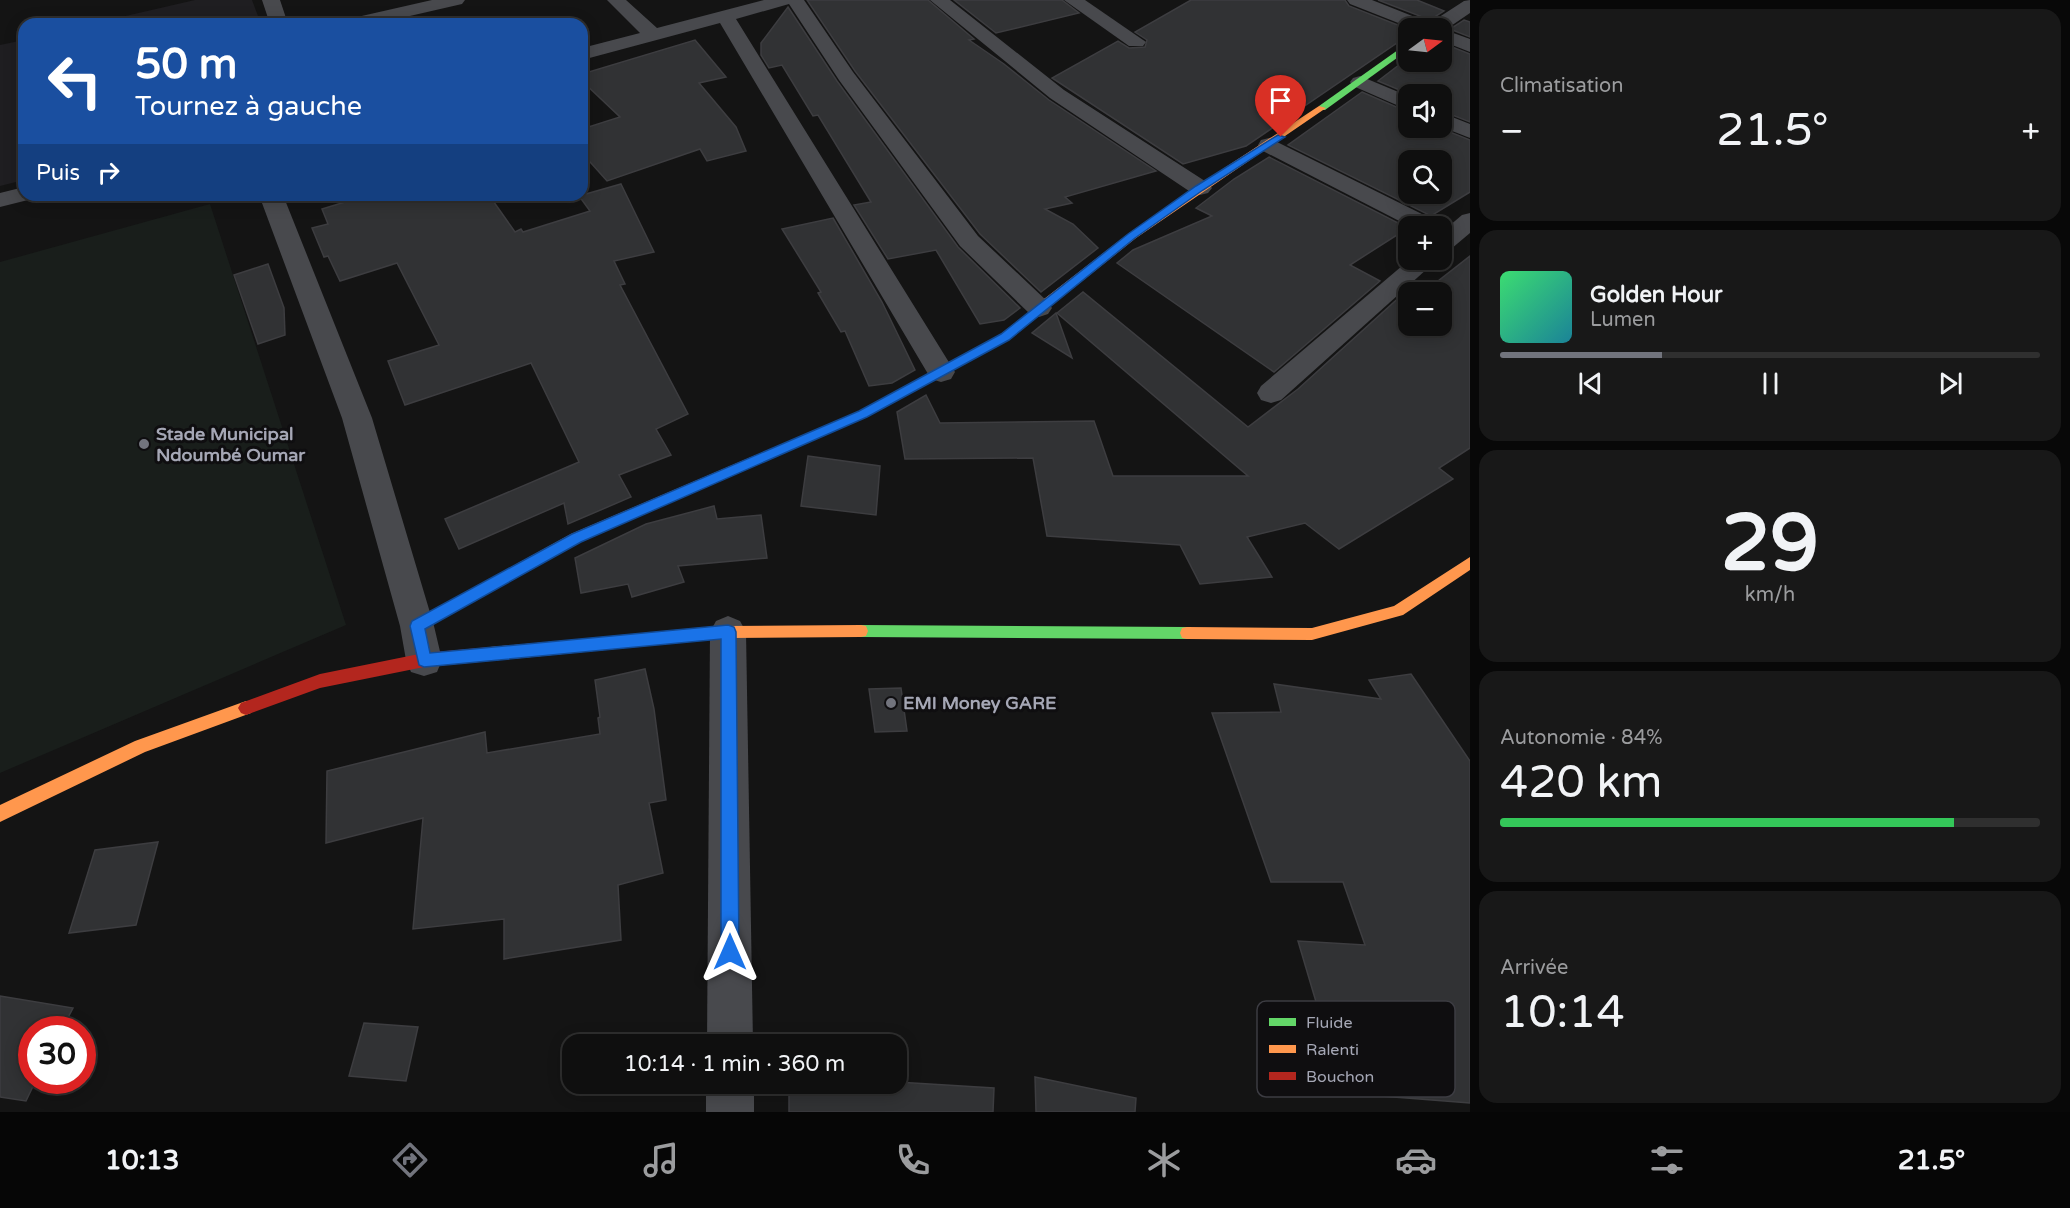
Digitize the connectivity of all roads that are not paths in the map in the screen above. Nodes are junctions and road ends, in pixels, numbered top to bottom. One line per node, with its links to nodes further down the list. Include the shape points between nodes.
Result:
1 (272, 0): 11 (street)
2 (616, 0): 15 (street)
3 (785, 0): 10 (street)
4 (795, 0): 34 (street, via 846,76 969,241)
5 (939, 0): 26 (street, via 1057,94)
6 (1073, 0): 17 (street)
7 (1356, 0): 13 (street)
8 (451, 5): 12 (street)
9 (1470, 5): 14 (street)
10 (725, 16): 15 (street); 35 (street)
11 (277, 18)
12 (383, 18)
13 (1401, 18)
14 (1450, 18)
15 (654, 36): 19 (street)
16 (1452, 39): 18 (street)
17 (1136, 42)
18 (1470, 46)
19 (588, 52)
20 (1398, 54): 21 (street)
21 (1360, 82): 22 (street); 25 (street)
22 (1398, 99)
23 (1452, 124): 24 (street)
24 (1470, 132)
25 (1269, 145): 26 (street); 30 (street)
26 (1200, 188): 34 (street)
27 (18, 196): 28 (street)
28 (0, 200)
29 (273, 201): 38 (street, via 357,418)
30 (1407, 216)
31 (1470, 220): 32 (street)
32 (1452, 240)
33 (1412, 270): 36 (street)
34 (1039, 308): 35 (street, via 1005,337)
35 (941, 372): 38 (street, via 863,414 576,538)
36 (1271, 393)
37 (1470, 563): 39 (street, via 1398,611 1312,634)
38 (417, 626): 40 (street)
39 (728, 632): 40 (street); 42 (street)
40 (424, 660): 41 (street, via 320,681 286,693 141,746)
41 (0, 814)
42 (730, 1034)
43 (730, 1094): 44 (street)
44 (730, 1112)

